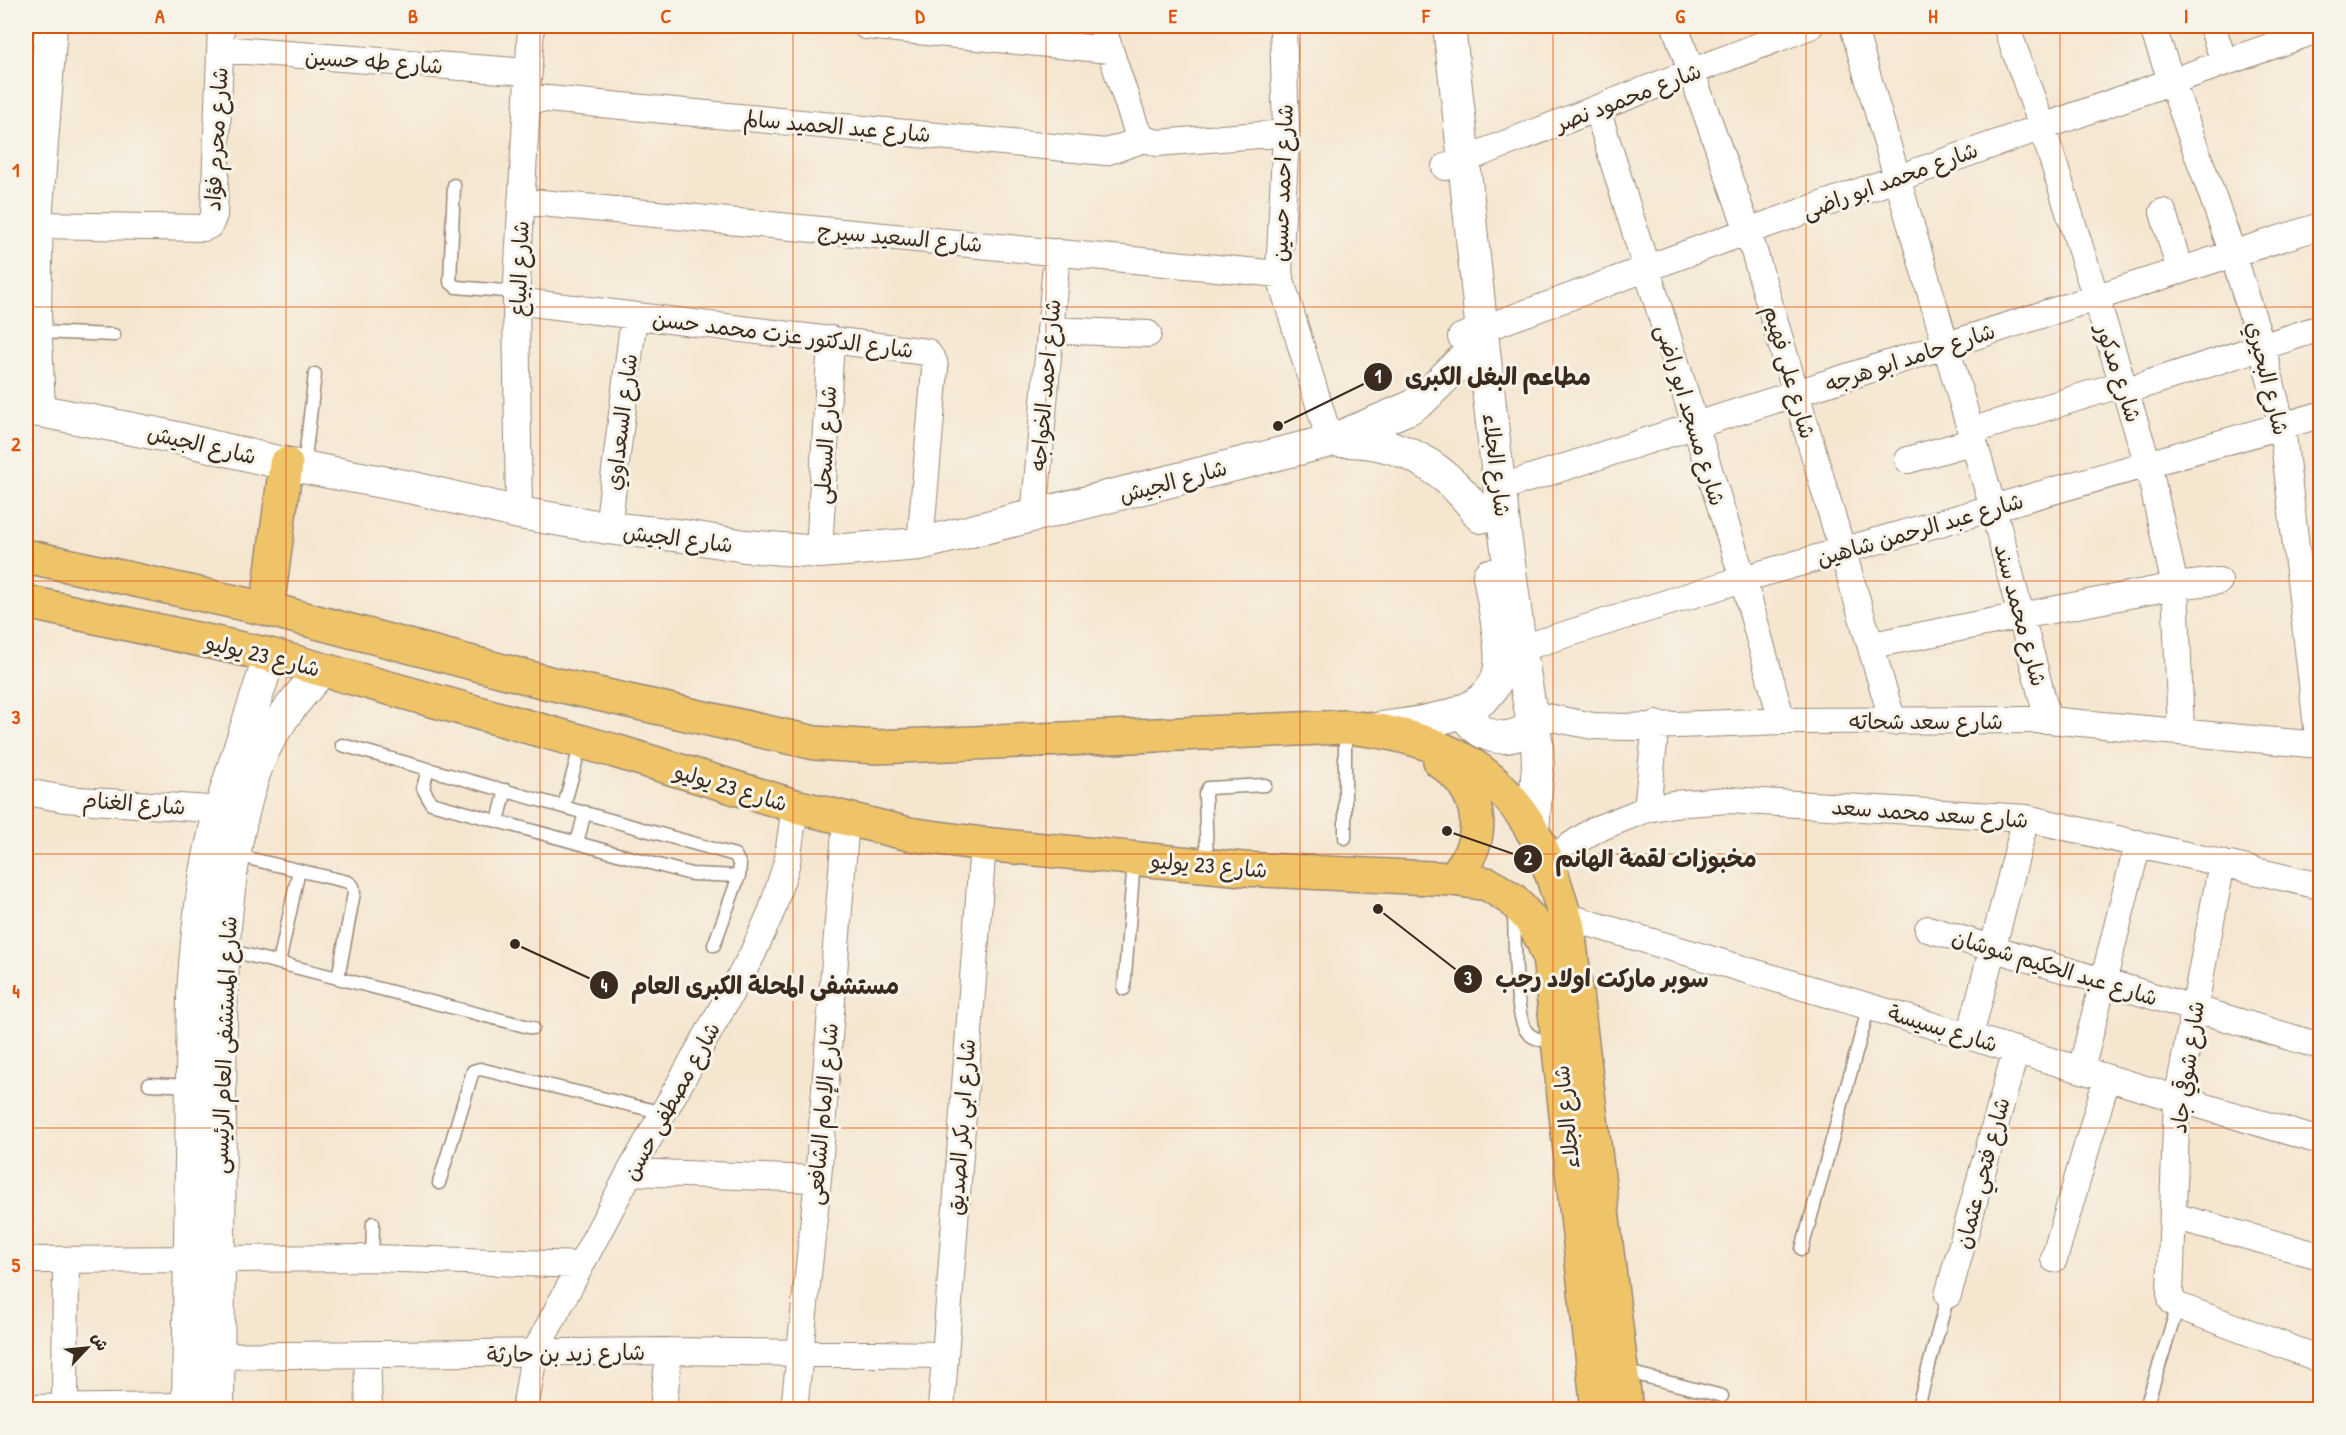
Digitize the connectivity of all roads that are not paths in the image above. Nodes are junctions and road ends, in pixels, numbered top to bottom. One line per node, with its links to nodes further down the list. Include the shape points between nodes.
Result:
1 (51, 26): 28 (street)
2 (531, 26): 19 (street, شارع البياع)
3 (866, 26): 15 (street)
4 (1102, 26): 15 (street)
5 (1283, 26): 22 (street, شارع احمد حسين)
6 (1675, 26): 17 (street, شارع على فهيم)
7 (1810, 26): 17 (street, شارع محمود نصر)
8 (1853, 26): 25 (street, شارع محمد سند)
9 (2006, 26): 21 (street, شارع مدكور)
10 (2152, 26): 18 (street, شارع البحيري)
11 (2212, 26): 16 (street)
12 (1439, 27): 24 (street, شارع الجلاء)
13 (2320, 28): 16 (street, شارع محمد ابو راضى)
14 (220, 37): 19 (street, شارع طه حسين); 28 (street, شارع محرم فؤاد, via 214,215 210,225 204,228)
15 (1110, 50): 23 (street, via 1132,120)
16 (2224, 62): 18 (street, شارع محمد ابو راضى)
17 (1692, 72): 20 (street, شارع محمود نصر); 31 (street, شارع على فهيم)
18 (2173, 80): 21 (street, شارع محمد ابو راضى); 33 (street, شارع البحيري)
19 (528, 85): 23 (street, شارع عبد الحميد سالم, via 1106,152); 27 (street, شارع البياع)
20 (1597, 109): 24 (street, شارع محمود نصر); 34 (street, شارع مسجد ابو راضى)
21 (2042, 126): 25 (street, شارع محمد ابو راضى); 38 (street, شارع مدكور)
22 (1286, 132): 23 (street, via 1157,143); 36 (street, شارع احمد حسين)
23 (1145, 140)
24 (1455, 164): 46 (street, شارع الجلاء)
25 (1899, 177): 31 (street, شارع محمد ابو راضى); 47 (street, شارع محمد سند)
26 (454, 185): 37 (lane, via 450,282 456,287)
27 (521, 201): 32 (street, شارع السعيد سيرج); 37 (street, شارع البياع)
28 (34, 212): 40 (street)
29 (2163, 212): 35 (street)
30 (2320, 226): 33 (street, شارع حامد ابو هرجه)
31 (1748, 231): 34 (street, شارع محمد ابو راضى); 51 (street, شارع على فهيم)
32 (1057, 252): 36 (street, شارع السعيد سيرج); 42 (street, شارع احمد الخواجه)
33 (2234, 254): 35 (street, شارع حامد ابو هرجه); 48 (street, شارع البحيري)
34 (1646, 268): 46 (street, شارع محمد ابو راضى); 54 (street, شارع مسجد ابو راضى)
35 (2180, 271): 38 (street, شارع حامد ابو هرجه)
36 (1279, 274): 57 (street, شارع احمد حسين)
37 (516, 297): 39 (street, شارع الدكتور عزت محمد حسن); 63 (street, شارع البياع)
38 (2094, 298): 47 (street, شارع حامد ابو هرجه); 50 (street, شارع مدكور)
39 (634, 316): 45 (street, شارع الدكتور عزت محمد حسن); 66 (street, شارع السعداوي)
40 (32, 319): 44 (lane); 52 (street)
41 (2320, 328): 48 (street)
42 (1050, 330): 43 (street); 65 (street, شارع احمد الخواجه)
43 (1148, 334)
44 (114, 335)
45 (831, 339): 67 (street, شارع الدكتور عزت محمد حسن, via 923,350 934,362); 69 (street, شارع السحلى)
46 (1468, 343): 57 (street, شارع الجيش, via 1422,400 1392,417); 61 (street, شارع الجلاء); 64 (street, شارع الجلاء)
47 (1946, 345): 51 (street, شارع حامد ابو هرجه); 56 (street, شارع محمد سند)
48 (2262, 347): 50 (street); 55 (street, شارع البحيري)
49 (315, 374): 60 (lane)
50 (2123, 388): 56 (street); 59 (street, شارع مدكور)
51 (1796, 393): 54 (street, شارع حامد ابو هرجه); 68 (street, شارع على فهيم)
52 (32, 410): 60 (street, شارع الجيش)
53 (2320, 415): 55 (street, شارع عبد الرحمن شاهين)
54 (1694, 425): 61 (street, شارع حامد ابو هرجه); 72 (street, شارع مسجد ابو راضى)
55 (2283, 426): 59 (street, شارع عبد الرحمن شاهين); 97 (street, شارع البحيري)
56 (1972, 436): 58 (street); 62 (street, شارع محمد سند)
57 (1330, 441): 64 (street, شارع الجيش, via 1360,440 1389,445 1417,456 1442,472); 65 (street, شارع الجيش)
58 (1908, 460)
59 (2148, 464): 62 (street, شارع عبد الرحمن شاهين); 74 (street, شارع مدكور)
60 (295, 466): 63 (street, شارع الجيش); 76 (main road)
61 (1500, 488): 80 (street, شارع الجلاء)
62 (1993, 508): 68 (street, شارع عبد الرحمن شاهين); 78 (street, شارع محمد سند)
63 (519, 513): 66 (street, شارع الجيش)
64 (1481, 517): 85 (street, شارع الجلاء, via 1500,671 1489,692)
65 (1034, 518): 67 (street, شارع الجيش)
66 (608, 528): 69 (street, شارع الجيش)
67 (920, 544): 69 (street, شارع الجيش)
68 (1843, 551): 72 (street, شارع عبد الرحمن شاهين); 79 (street, شارع على فهيم)
69 (819, 552)
70 (26, 556): 71 (main road, شارع 23 يوليو)
71 (73, 567): 76 (main road, شارع 23 يوليو); 77 (main road)
72 (1743, 579): 80 (street, شارع عبد الرحمن شاهين); 88 (street, شارع مسجد ابو راضى)
73 (2219, 580): 74 (street)
74 (2175, 586): 78 (street); 92 (street, شارع مدكور)
75 (26, 602): 77 (main road, شارع 23 يوليو)
76 (267, 609): 83 (main road, شارع 23 يوليو)
77 (65, 611): 81 (main road, شارع 23 يوليو)
78 (2022, 616): 79 (street); 87 (street, شارع محمد سند)
79 (1872, 645): 89 (street, شارع على فهيم)
80 (1522, 648): 86 (street, شارع الجلاء)
81 (270, 655): 82 (main road, شارع 23 يوليو); 106 (street, شارع المستشفى العام الرئيسى)
82 (323, 669): 93 (main road, شارع 23 يوليو); 106 (street, شارع المستشفى العام الرئيسى, via 272,734)
83 (549, 683): 84 (main road, شارع 23 يوليو); 93 (main road, via 558,700 558,710 549,726)
84 (631, 701): 91 (main road, شارع 23 يوليو, via 815,743 855,747); 98 (main road, via 622,706 612,722 610,732)
85 (1463, 710): 86 (street, via 1472,725 1494,737 1511,737); 91 (street, شارع الجلاء, via 1453,715)
86 (1532, 719): 90 (street, شارع سعد شحاته, via 1593,726); 111 (street, شارع الجلاء, via 1538,765)
87 (2048, 720): 89 (street, شارع سعد شحاته); 92 (street, شارع سعد شحاته)
88 (1782, 721): 89 (street, شارع سعد شحاته); 90 (street, شارع سعد شحاته)
89 (1893, 722)
90 (1656, 724): 105 (street)
91 (1361, 728): 94 (main road, شارع 23 يوليو); 112 (lane)
92 (2181, 731): 97 (street, شارع سعد شحاته)
93 (540, 732): 95 (main road, شارع 23 يوليو)
94 (1409, 739): 111 (main road, شارع الجلاء, via 1470,762 1502,791); 123 (main road, via 1450,768 1472,796 1477,814 1475,841 1464,866)
95 (581, 742): 98 (main road, شارع 23 يوليو); 103 (lane)
96 (342, 745): 99 (lane)
97 (2320, 745)
98 (615, 751): 104 (main road, شارع 23 يوليو)
99 (428, 769): 101 (lane); 110 (lane, via 423,788 431,802)
100 (1265, 785): 120 (lane, via 1208,788)
101 (506, 790): 103 (lane); 110 (lane)
102 (26, 792): 106 (street, شارع الغنام, via 65,799)
103 (564, 806): 107 (lane)
104 (795, 806): 109 (main road, شارع 23 يوليو); 145 (street, شارع مصطفى حسن, via 787,862 772,910 752,956)
105 (1647, 809): 108 (street, شارع سعد محمد سعد, via 1729,800); 118 (street, شارع سعد محمد سعد, via 1594,830)
106 (232, 811): 116 (street, شارع المستشفى العام الرئيسى); 143 (street, شارع المستشفى العام الرئيسى, via 210,855 196,947)
107 (585, 812): 113 (lane); 122 (lane, via 724,850 735,855 740,865)
108 (2026, 818): 114 (street, شارع سعد محمد سعد); 128 (street)
109 (846, 819): 115 (main road, شارع 23 يوليو, via 909,834); 148 (street, شارع الإمام الشافعى)
110 (498, 821): 113 (lane)
111 (1533, 831): 118 (main road, شارع الجلاء)
112 (1345, 838)
113 (577, 843): 122 (lane, via 691,874)
114 (2138, 843): 119 (street, شارع سعد محمد سعد); 132 (street)
115 (983, 844): 117 (main road, شارع 23 يوليو); 167 (street, شارع ابى بكر الصديق)
116 (235, 855): 121 (lane); 129 (street, شارع المستشفى العام الرئيسى)
117 (1134, 859): 120 (main road, شارع 23 يوليو); 133 (lane)
118 (1547, 861): 125 (main road, شارع الجلاء)
119 (2222, 863): 124 (street, شارع سعد محمد سعد); 135 (street, شارع شوقي جاد)
120 (1207, 866): 123 (main road, شارع 23 يوليو)
121 (299, 870): 130 (lane); 131 (lane, via 353,886)
122 (739, 876): 127 (lane)
123 (1452, 879): 179 (main road, شارع الجلاء, via 1488,884 1513,900 1530,919 1549,957)
124 (2320, 886)
125 (1565, 916): 134 (street, شارع بسيسة); 169 (main road, شارع الجلاء)
126 (1928, 929): 128 (street, شارع عبد الحكيم شوشان)
127 (714, 945)
128 (1992, 948): 132 (street, شارع عبد الحكيم شوشان); 137 (street)
129 (224, 949): 130 (lane); 143 (street, شارع المستشفى العام الرئيسى)
130 (279, 963): 131 (lane)
131 (338, 978): 136 (lane)
132 (2103, 981): 135 (street, شارع عبد الحكيم شوشان); 140 (street)
133 (1124, 989)
134 (1869, 1006): 137 (street, شارع بسيسة); 152 (lane)
135 (2194, 1009): 138 (street, شارع عبد الحكيم شوشان); 144 (street, شارع شوقي جاد)
136 (533, 1028)
137 (1970, 1036): 139 (street, شارع بسيسة)
138 (2320, 1046)
139 (2016, 1050): 140 (street, شارع بسيسة); 160 (street, شارع فتحي عثمان)
140 (2080, 1070): 141 (street, شارع بسيسة)
141 (2107, 1078): 144 (street, شارع بسيسة); 156 (street)
142 (149, 1084): 143 (lane)
143 (202, 1095): 155 (street, شارع المستشفى العام الرئيسى)
144 (2177, 1100): 146 (street, شارع بسيسة); 150 (street, شارع شوقي جاد)
145 (664, 1113): 147 (street, شارع مصطفى حسن); 149 (lane, via 472,1071)
146 (2320, 1141)
147 (630, 1172): 148 (street); 159 (street, شارع مصطفى حسن)
148 (818, 1179): 166 (street, شارع الإمام الشافعى)
149 (439, 1183)
150 (2173, 1216): 153 (street); 161 (street, شارع شوقي جاد, via 2170,1293)
151 (373, 1223): 154 (lane)
152 (1802, 1249)
153 (2320, 1256)
154 (372, 1258): 155 (street); 159 (street)
155 (205, 1259): 158 (street); 165 (street, شارع المستشفى العام الرئيسى)
156 (2054, 1259)
157 (26, 1260): 158 (street)
158 (66, 1260): 171 (street)
159 (581, 1265): 164 (street, شارع مصطفى حسن)
160 (1948, 1295): 181 (lane)
161 (2178, 1306): 168 (street); 182 (lane)
162 (669, 1351): 164 (street, شارع زيد بن حارثة); 166 (street, شارع زيد بن حارثة); 176 (street)
163 (367, 1354): 164 (street, شارع زيد بن حارثة); 165 (street, شارع زيد بن حارثة); 174 (street)
164 (534, 1354): 175 (street, شارع مصطفى حسن)
165 (203, 1355): 173 (street, شارع المستشفى العام الرئيسى)
166 (800, 1355): 167 (street, شارع زيد بن حارثة); 177 (street, شارع الإمام الشافعى)
167 (944, 1355): 178 (street, شارع ابى بكر الصديق)
168 (2320, 1359)
169 (1622, 1371): 170 (lane); 180 (main road, شارع الجلاء)
170 (1722, 1395)
171 (65, 1407): 172 (street); 173 (street)
172 (26, 1408)
173 (198, 1408)
174 (369, 1410)
175 (525, 1410)
176 (663, 1410)
177 (794, 1410)
178 (941, 1410)
179 (1598, 1410)
180 (1626, 1410)
181 (1917, 1410)
182 (2145, 1410)

